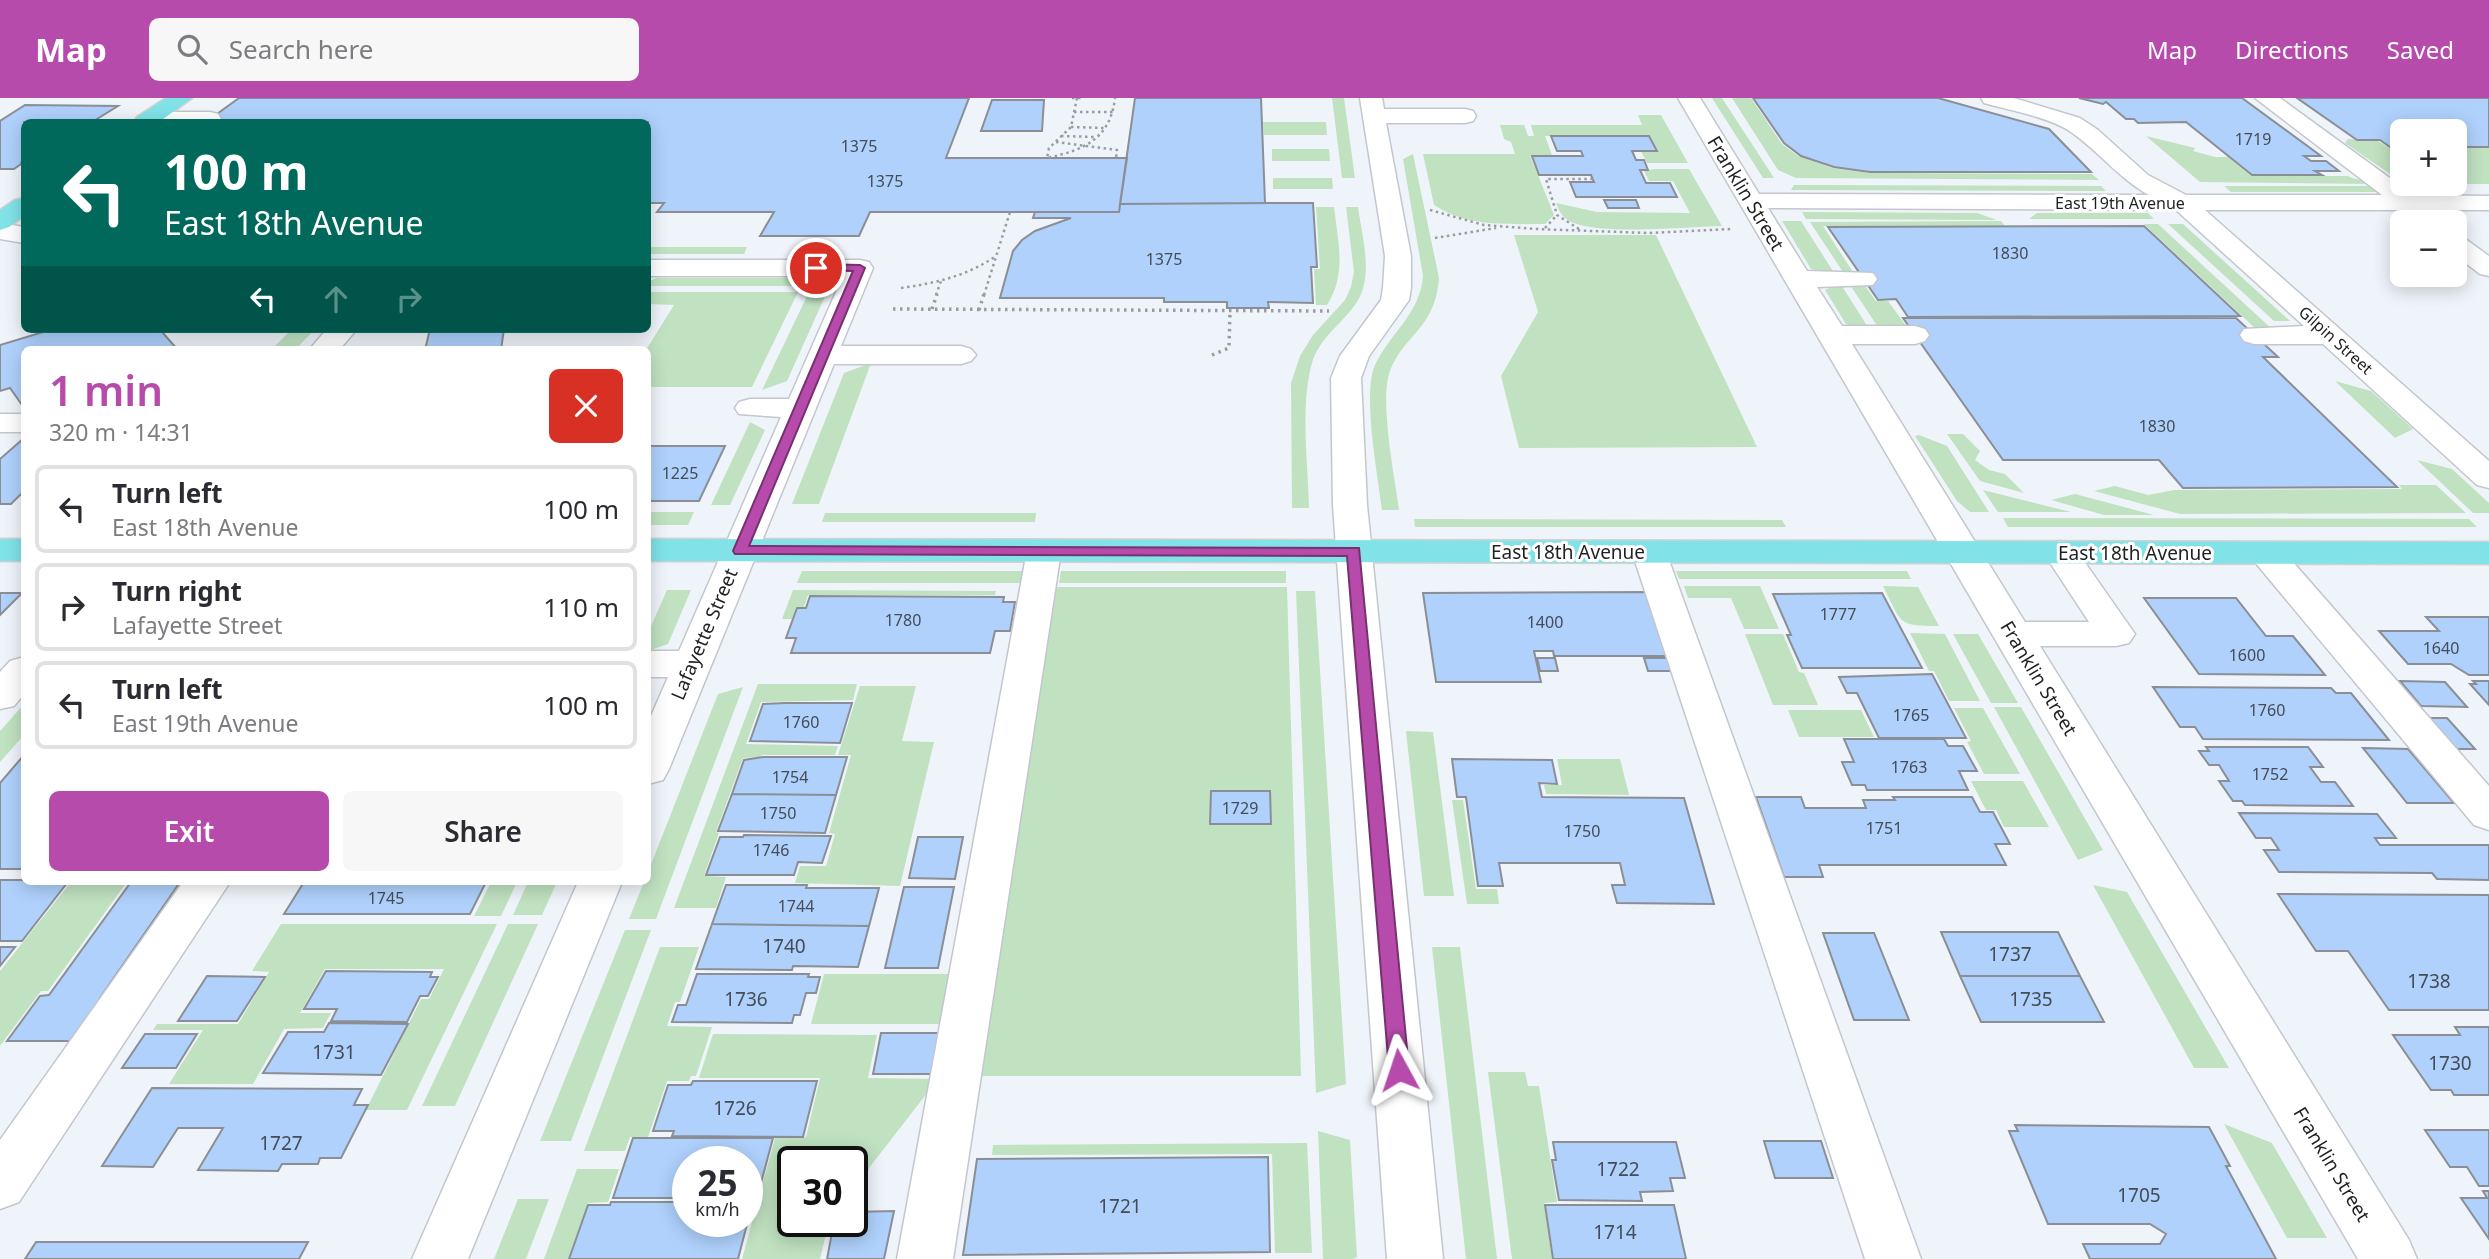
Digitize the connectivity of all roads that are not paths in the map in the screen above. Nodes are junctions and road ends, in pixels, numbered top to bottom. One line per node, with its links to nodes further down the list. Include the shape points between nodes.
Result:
1 (1689, 98): 11 (street, Franklin Street)
2 (1992, 98): 13 (street, via 2072,123 2140,180)
3 (2266, 98): 9 (street)
4 (1373, 108): 7 (street); 45 (street, via 1398,256 1398,288 1346,378)
5 (161, 111): 6 (street)
6 (219, 113)
7 (1465, 113)
8 (2345, 132): 9 (street)
9 (2313, 134): 14 (street)
10 (2155, 163): 13 (street, via 2174,180)
11 (1751, 201): 12 (street, East 19th Avenue); 25 (street, Franklin Street)
12 (1997, 202): 13 (street, East 19th Avenue); 19 (street)
13 (2183, 203): 14 (street, East 19th Avenue); 31 (street, Gilpin Street)
14 (2404, 203): 15 (street, East 19th Avenue); 17 (street)
15 (2489, 203)
16 (21, 207): 18 (main road)
17 (2412, 210)
18 (0, 222)
19 (2019, 226)
20 (0, 231): 21 (street)
21 (21, 234)
22 (2467, 252): 24 (street)
23 (651, 268): 33 (street, Lafayette Street, via 860,268)
24 (2489, 268)
25 (1799, 279): 26 (street); 28 (street, Franklin Street)
26 (1864, 279)
27 (338, 333): 32 (street)
28 (1832, 335): 29 (street); 47 (street, Franklin Street)
29 (1915, 335)
30 (2254, 335): 31 (street)
31 (2330, 335): 39 (street, Gilpin Street)
32 (327, 346)
33 (822, 355): 34 (street); 36 (street, Lafayette Street)
34 (961, 355)
35 (750, 408): 36 (street)
36 (800, 408): 43 (street, Lafayette Street)
37 (0, 423): 38 (street)
38 (21, 423)
39 (2489, 478)
40 (0, 550): 41 (main road)
41 (21, 550)
42 (651, 550): 43 (main road, East 18th Avenue)
43 (740, 551): 44 (main road, East 18th Avenue); 54 (street, Lafayette Street)
44 (1044, 551): 45 (main road, East 18th Avenue); 62 (street)
45 (1354, 552): 46 (main road, East 18th Avenue); 63 (street)
46 (1649, 552): 47 (main road, East 18th Avenue); 64 (street)
47 (1964, 552): 48 (main road, East 18th Avenue); 51 (street, Franklin Street)
48 (2060, 552): 49 (main road, East 18th Avenue); 51 (street, via 2116,634)
49 (2266, 553): 50 (main road, East 18th Avenue); 57 (street)
50 (2489, 553)
51 (2013, 634): 65 (street, Franklin Street)
52 (651, 666): 54 (street)
53 (21, 673): 55 (street)
54 (674, 677): 56 (street, Lafayette Street)
55 (0, 696)
56 (651, 758)
57 (2489, 814)
58 (206, 885): 60 (street)
59 (599, 885): 61 (street)
60 (0, 1184)
61 (440, 1259)
62 (925, 1259)
63 (1415, 1259)
64 (1893, 1259)
65 (2389, 1259)

